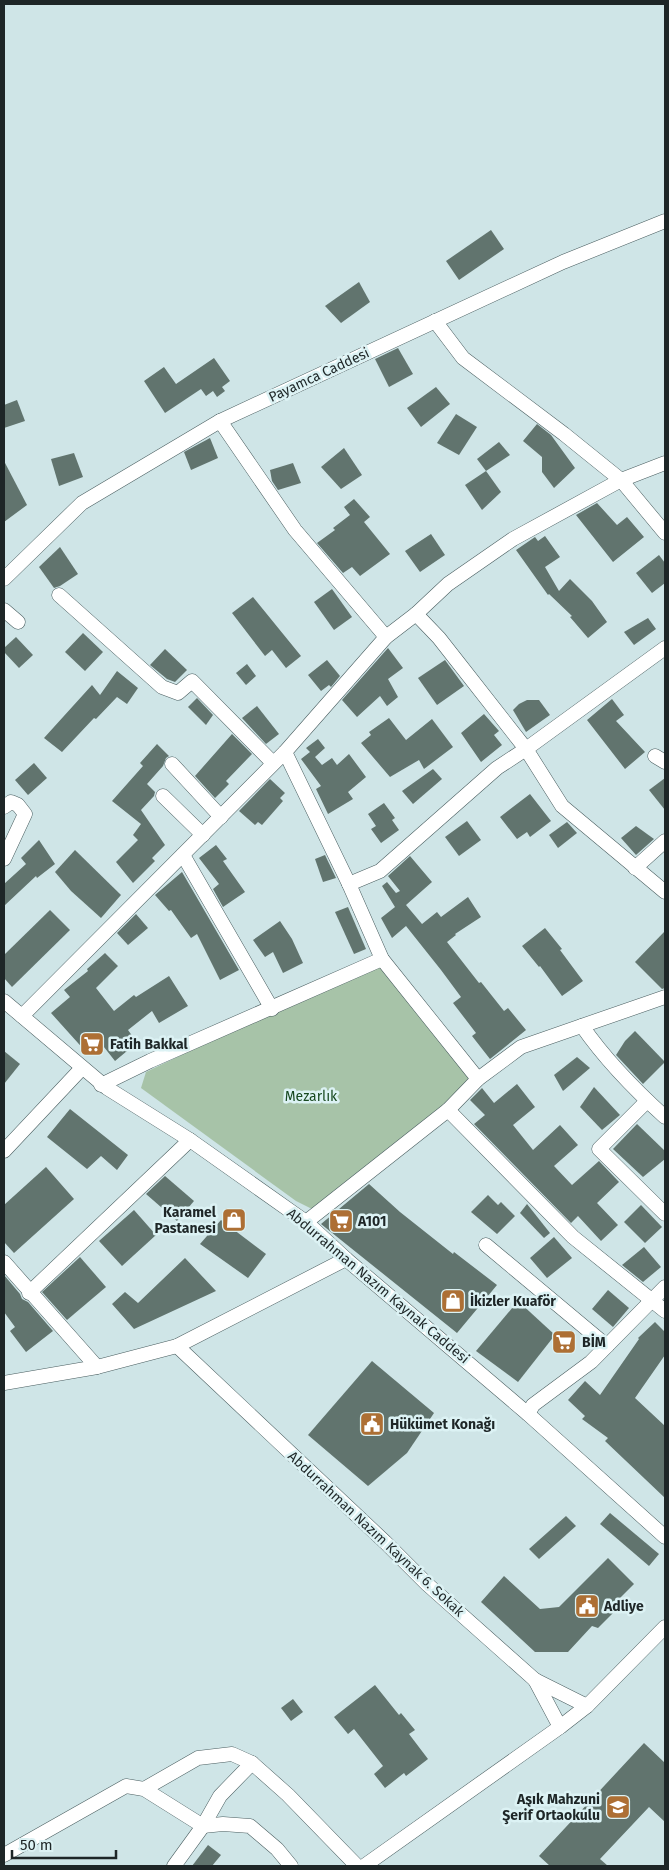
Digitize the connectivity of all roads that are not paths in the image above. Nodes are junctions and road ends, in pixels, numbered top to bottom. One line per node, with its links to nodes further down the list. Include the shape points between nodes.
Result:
1 (665, 221): 2 (street, Payamca Caddesi, via 563,262)
2 (435, 321): 3 (street, Payamca Caddesi); 5 (street, via 463,358)
3 (220, 421): 7 (street, Payamca Caddesi, via 82,503); 12 (street, via 295,530)
4 (665, 464): 5 (street)
5 (621, 480): 6 (street); 10 (street, via 513,539 448,584)
6 (665, 533)
7 (4, 579)
8 (59, 596): 16 (street, via 162,687 178,693 192,680)
9 (4, 610): 11 (street)
10 (416, 614): 12 (street); 14 (street, via 439,638)
11 (18, 622)
12 (386, 637): 15 (street)
13 (665, 648): 14 (street)
14 (526, 749): 25 (street, via 562,806); 26 (street, via 497,768 380,871)
15 (285, 752): 16 (street); 26 (street)
16 (273, 763): 20 (street)
17 (172, 764): 20 (street)
18 (163, 796): 21 (street)
19 (4, 807): 24 (street, via 11,802 25,814)
20 (221, 817): 21 (street)
21 (203, 835): 23 (street)
22 (665, 841): 25 (street)
23 (183, 855): 31 (street); 32 (street)
24 (4, 860)
25 (636, 868): 27 (street)
26 (349, 884): 28 (street)
27 (665, 892)
28 (382, 959): 31 (street); 35 (street)
29 (665, 997): 33 (street)
30 (4, 1001): 32 (street, Abdurrahman Nazım Kaynak Caddesi)
31 (272, 1009): 36 (street)
32 (22, 1016): 34 (street, Abdurrahman Nazım Kaynak Caddesi)
33 (582, 1026): 35 (street, via 520,1047); 37 (street)
34 (82, 1068): 36 (street, Abdurrahman Nazım Kaynak Caddesi); 41 (street)
35 (478, 1079): 38 (street)
36 (102, 1085): 40 (street, Abdurrahman Nazım Kaynak Caddesi)
37 (647, 1101): 39 (street); 42 (street, via 600,1149)
38 (448, 1110): 43 (street); 49 (street, via 572,1237)
39 (665, 1117)
40 (190, 1140): 43 (street, Abdurrahman Nazım Kaynak Caddesi); 48 (street)
41 (4, 1151)
42 (665, 1214)
43 (306, 1222): 45 (street, Abdurrahman Nazım Kaynak Caddesi)
44 (486, 1245): 52 (street)
45 (346, 1259): 51 (street); 55 (street, Abdurrahman Nazım Kaynak Caddesi)
46 (4, 1262): 48 (street)
47 (665, 1287): 49 (street)
48 (29, 1292): 53 (street)
49 (653, 1300): 50 (street); 52 (street)
50 (665, 1311)
51 (177, 1346): 53 (street); 58 (street, Abdurrahman Nazım Kaynak 6. Sokak, via 427,1584)
52 (607, 1346): 55 (street, via 591,1362 533,1405)
53 (97, 1367): 54 (street)
54 (4, 1383)
55 (528, 1414): 56 (street, Abdurrahman Nazım Kaynak Caddesi)
56 (665, 1537)
57 (665, 1626): 59 (street)
58 (535, 1680): 59 (street, Abdurrahman Nazım Kaynak 6. Sokak); 60 (street)
59 (587, 1706): 60 (street)
60 (560, 1727): 68 (street)
61 (252, 1763): 62 (street, via 232,1754 198,1758); 63 (street, via 220,1796); 67 (street)
62 (144, 1789): 63 (street); 64 (street, via 126,1786)
63 (203, 1826): 65 (street); 66 (street, via 250,1826 278,1849)
64 (4, 1855)
65 (174, 1866)
66 (291, 1866)
67 (357, 1866)
68 (364, 1866)

